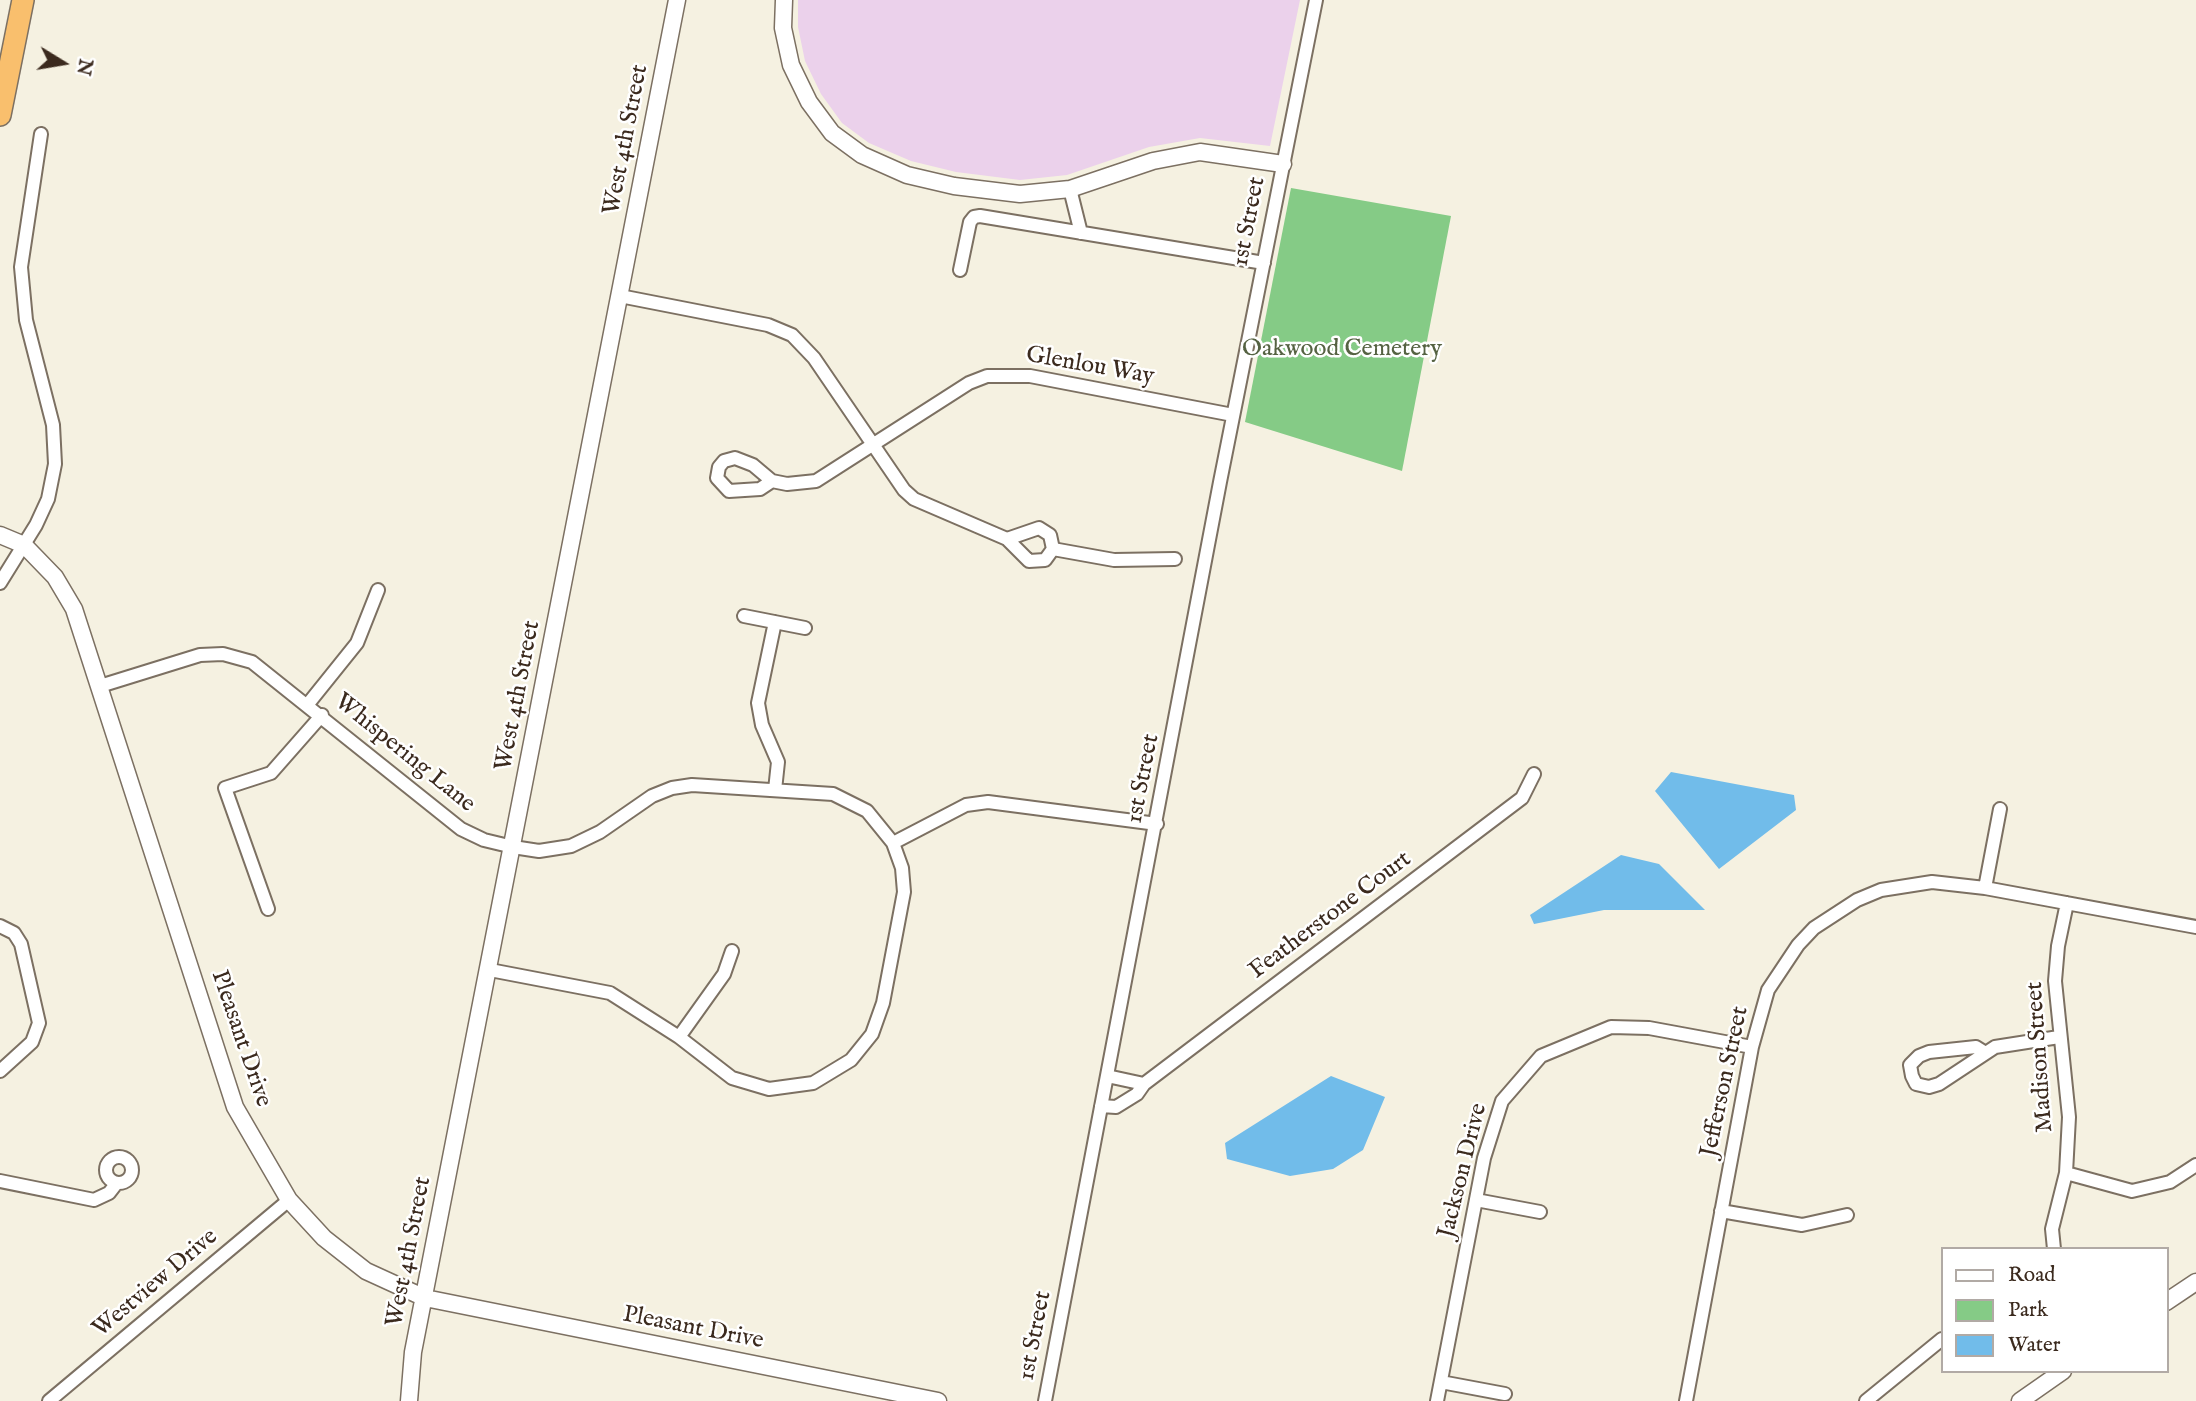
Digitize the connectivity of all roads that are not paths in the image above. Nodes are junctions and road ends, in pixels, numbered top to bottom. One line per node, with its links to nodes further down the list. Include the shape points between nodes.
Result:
1 (23, 0): 5 (highway)
2 (677, 0): 12 (street, West 4th Street)
3 (784, 0): 8 (street, via 783,28 791,65 809,102 832,133 862,155 906,175 954,186 1020,194)
4 (1316, 0): 7 (street, 1st Street)
5 (0, 115)
6 (41, 135): 18 (street, via 21,267 26,320 53,425 55,464 48,499)
7 (1283, 164): 8 (street, via 1200,152 1153,161); 10 (street, 1st Street)
8 (1070, 189): 9 (street)
9 (1081, 233): 10 (street); 11 (street, via 974,217)
10 (1264, 263): 13 (street, 1st Street)
11 (960, 271)
12 (620, 296): 14 (street, via 784,331 814,358); 34 (street, West 4th Street)
13 (1234, 415): 14 (street, Glenlou Way, via 1009,373 970,383); 32 (street, 1st Street)
14 (872, 444): 15 (street, Glenlou Way, via 816,481); 17 (street, via 914,499)
15 (772, 481)
16 (0, 535): 18 (street, Pleasant Drive)
17 (1007, 539): 19 (street, via 1022,556 1037,562); 19 (street, via 1039,528 1050,535)
18 (24, 545): 21 (street); 26 (street, Pleasant Drive, via 63,589 74,609)
19 (1053, 549): 20 (street, via 1114,560)
20 (1175, 559)
21 (0, 583)
22 (378, 590): 27 (street, via 357,643)
23 (744, 616): 24 (street)
24 (775, 622): 25 (street); 30 (street, via 758,716 778,762)
25 (805, 628)
26 (100, 686): 27 (street, Whispering Lane, via 200,655 223,654 252,662); 54 (street, Pleasant Drive, via 234,1107)
27 (308, 704): 28 (street, Whispering Lane)
28 (322, 715): 34 (street, Whispering Lane, via 461,829); 37 (street, via 271,773 225,788)
29 (1534, 774): 48 (street, Featherstone Court, via 1522,798)
30 (775, 790): 33 (street, Whispering Lane, via 833,794 867,811); 34 (street, Whispering Lane, via 672,788 571,846 539,851)
31 (2000, 809): 35 (street)
32 (1157, 824): 33 (street, via 988,802 966,806); 47 (street, 1st Street)
33 (893, 843): 42 (street, via 904,892 883,1003 872,1034 851,1060 813,1083 769,1089 732,1078)
34 (513, 847): 41 (street, West 4th Street)
35 (1984, 888): 36 (street, Jefferson Street); 44 (street, Jefferson Street, via 1906,884 1857,900 1835,913 1798,945 1768,990)
36 (2067, 904): 39 (street, Jefferson Street); 43 (street, Madison Street, via 2056,964)
37 (268, 909)
38 (0, 926): 46 (street, via 14,933 21,944 39,1023 32,1042)
39 (2196, 928)
40 (732, 951): 42 (street, via 724,974)
41 (490, 970): 42 (street, via 610,993); 61 (street, West 4th Street)
42 (679, 1037)
43 (2059, 1037): 45 (street); 51 (street, Madison Street, via 2069,1117)
44 (1752, 1047): 55 (street, Jackson Drive, via 1649,1028 1611,1027 1541,1056 1502,1101); 56 (street, Jefferson Street)
45 (1984, 1052): 45 (street, via 1939,1084 1916,1084 1912,1076 1910,1065 1929,1052 1976,1047)
46 (0, 1071)
47 (1107, 1076): 48 (street); 49 (street, 1st Street)
48 (1144, 1084): 49 (street, Featherstone Court, via 1123,1104)
49 (1101, 1106): 70 (street, 1st Street)
50 (2196, 1165): 51 (street, via 2170,1182 2132,1191)
51 (2066, 1173): 59 (street, Madison Street, via 2052,1229)
52 (0, 1181): 53 (street, via 94,1200)
53 (117, 1184)
54 (289, 1200): 61 (street, Pleasant Drive, via 324,1238 366,1271); 67 (street, Westview Drive)
55 (1476, 1200): 57 (street); 65 (street, Jackson Drive)
56 (1721, 1211): 58 (street, via 1801,1225); 72 (street, Jefferson Street)
57 (1540, 1212)
58 (1847, 1215)
59 (2054, 1247)
60 (2196, 1282): 62 (street)
61 (425, 1298): 68 (street, West 4th Street, via 413,1352); 69 (street, Pleasant Drive)
62 (2168, 1301)
63 (1940, 1341): 73 (street)
64 (2060, 1373): 74 (street)
65 (1441, 1382): 66 (street); 71 (street, Jackson Drive)
66 (1505, 1394)
67 (49, 1401)
68 (409, 1401)
69 (938, 1401)
70 (1045, 1401)
71 (1437, 1401)
72 (1686, 1401)
73 (1866, 1401)
74 (2020, 1401)

